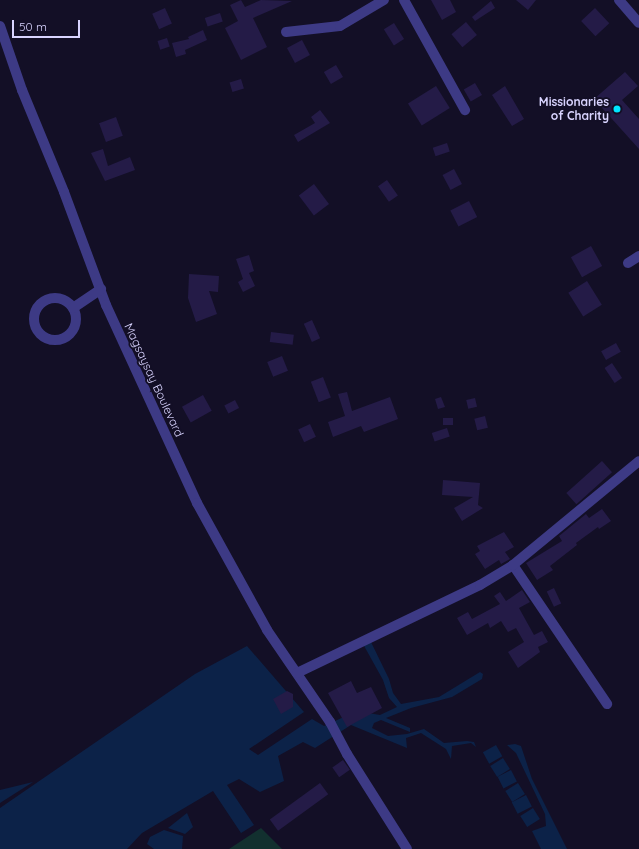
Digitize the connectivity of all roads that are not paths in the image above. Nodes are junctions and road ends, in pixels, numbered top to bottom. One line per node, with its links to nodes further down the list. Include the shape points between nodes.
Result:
1 (384, 0): 6 (street, via 340,26)
2 (404, 0): 8 (street)
3 (619, 0): 4 (street)
4 (637, 17)
5 (0, 26): 7 (street, Magsaysay Boulevard)
6 (286, 32)
7 (2, 42): 11 (street, Magsaysay Boulevard)
8 (465, 110)
9 (639, 256): 10 (street)
10 (628, 263)
11 (100, 289): 12 (street); 15 (street, Magsaysay Boulevard, via 131,364 197,503 267,630)
12 (73, 308): 12 (street, via 64,300 45,300 36,309 35,327 43,336 61,339 75,326)
13 (639, 462): 14 (street)
14 (513, 565): 15 (street, via 480,585 367,637); 16 (street)
15 (297, 673): 17 (street, Magsaysay Boulevard, via 330,722 347,754)
16 (607, 704)
17 (407, 849)

